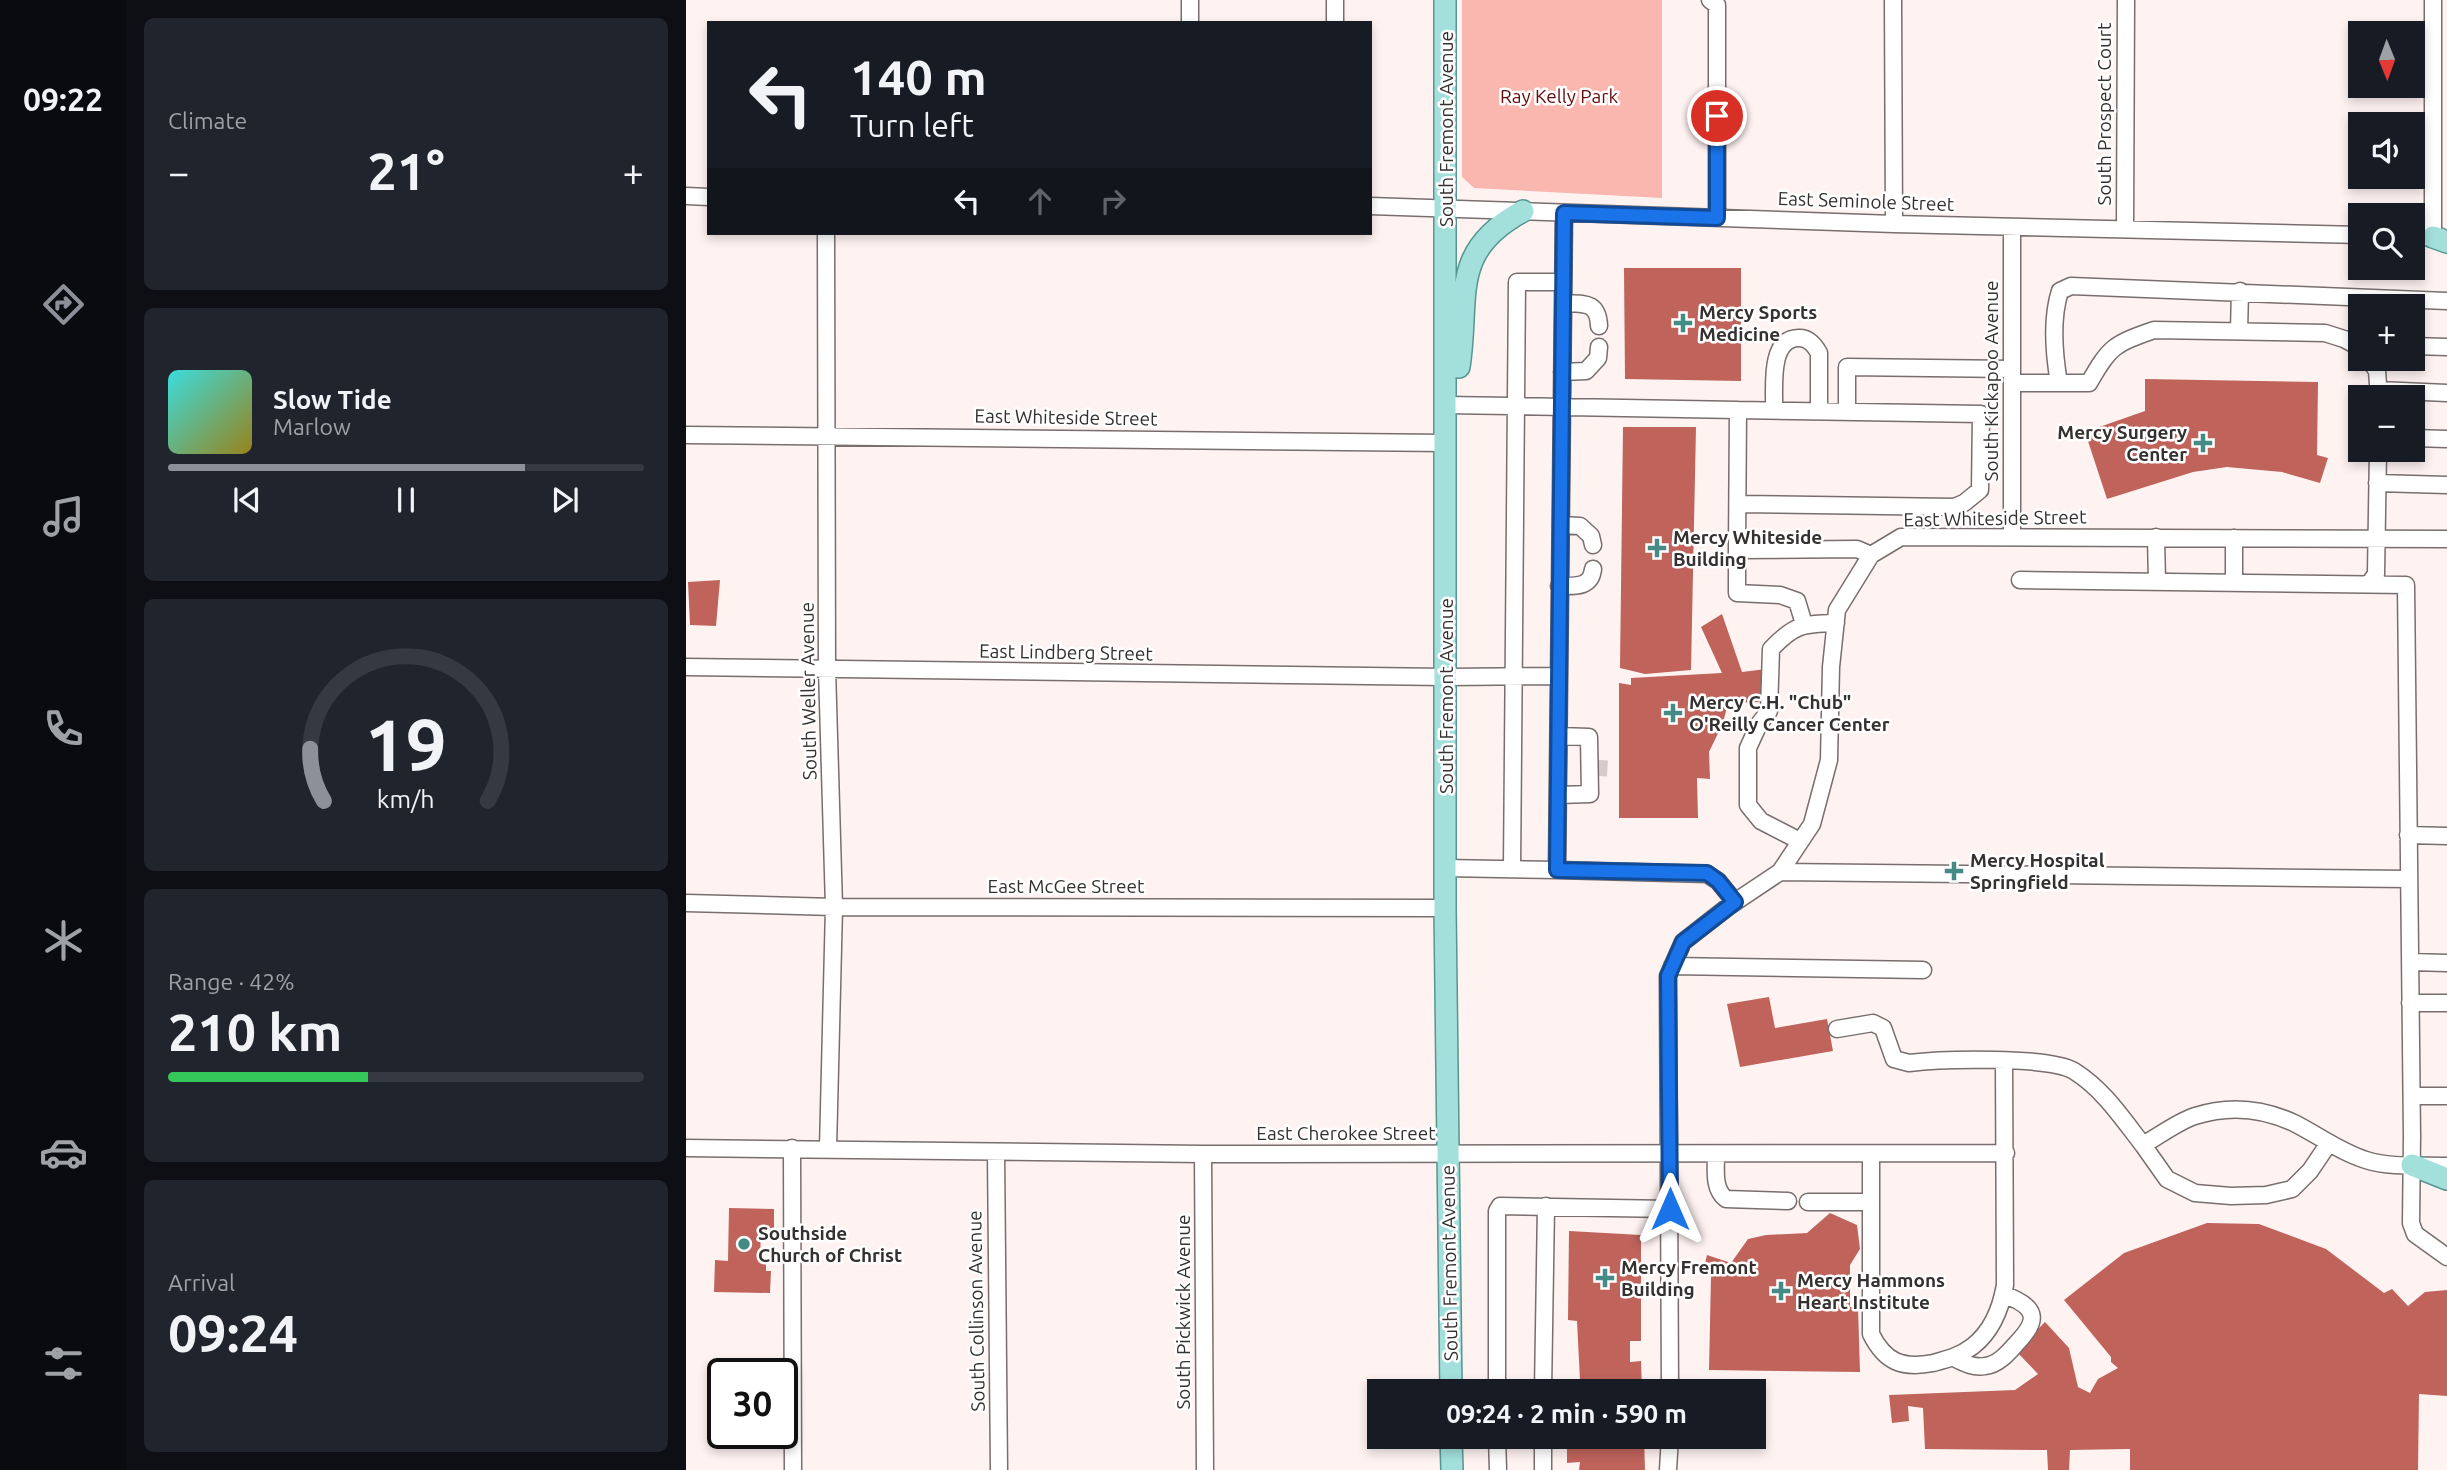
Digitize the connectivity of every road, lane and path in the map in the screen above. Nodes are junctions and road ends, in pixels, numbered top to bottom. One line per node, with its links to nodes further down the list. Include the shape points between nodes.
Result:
1 (1190, 0): 8 (street)
2 (1335, 0): 9 (street)
3 (1446, 0): 13 (main road, South Fremont Avenue)
4 (1710, 0): 16 (street, via 1717,5)
5 (1893, 0): 17 (street)
6 (2126, 0): 19 (street, South Prospect Court)
7 (2433, 0): 22 (street)
8 (1190, 21)
9 (1335, 21)
10 (686, 196): 11 (street)
11 (707, 197)
12 (1372, 206): 13 (street, East Seminole Street)
13 (1447, 208): 14 (street, East Seminole Street); 38 (main road, South Fremont Avenue)
14 (1523, 211): 15 (street, East Seminole Street); 38 (main road, via 1502,222 1472,259 1457,379)
15 (1564, 213): 16 (street, East Seminole Street); 23 (street)
16 (1717, 218): 17 (street, East Seminole Street)
17 (1894, 224): 18 (street, East Seminole Street)
18 (2011, 227): 19 (street, East Seminole Street); 34 (street, South Kickapoo Avenue)
19 (2124, 229): 21 (street, East Seminole Street)
20 (827, 235): 48 (street, South Weller Avenue)
21 (2348, 235)
22 (2435, 238)
23 (1563, 282): 26 (street); 39 (street, via 1517,282)
24 (2241, 291): 25 (street); 28 (street); 35 (street, via 2071,286 2060,291 2055,361)
25 (2447, 301)
26 (1563, 303): 27 (street, via 1595,309); 33 (street)
27 (1600, 326)
28 (2239, 331): 29 (street, via 2325,333); 35 (street, via 2154,330 2111,349 2089,383)
29 (2348, 342)
30 (2425, 346): 32 (street)
31 (1599, 347): 33 (street, via 1598,358 1586,371)
32 (2447, 347)
33 (1562, 372): 40 (street)
34 (2012, 376): 35 (street); 44 (street, via 1847,367); 46 (street, South Kickapoo Avenue)
35 (2059, 383)
36 (2425, 393): 37 (street)
37 (2447, 393)
38 (1446, 405): 39 (street); 51 (main road, South Fremont Avenue)
39 (1516, 406): 40 (street); 77 (street)
40 (1562, 406): 42 (street); 57 (street)
41 (1774, 410): 42 (street); 43 (street); 43 (street, via 1776,355 1788,340 1798,338 1808,340 1819,353)
42 (1738, 411): 55 (street)
43 (1819, 411): 44 (street)
44 (1847, 412): 45 (street)
45 (1981, 414): 46 (street); 56 (street, via 1980,490 1954,507)
46 (2012, 415): 58 (street, South Kickapoo Avenue)
47 (686, 435): 48 (street, East Whiteside Street)
48 (827, 436): 51 (street, East Whiteside Street); 76 (street, South Weller Avenue)
49 (2425, 438): 50 (street)
50 (2447, 439)
51 (1446, 443): 79 (main road, South Fremont Avenue)
52 (2378, 462): 53 (street)
53 (2377, 483): 54 (street); 63 (street)
54 (2447, 485)
55 (1738, 504): 56 (street); 65 (street)
56 (1902, 507): 59 (street)
57 (1561, 525): 64 (street, via 1580,526); 72 (street)
58 (2012, 536): 59 (street, East Whiteside Street); 60 (street, East Whiteside Street)
59 (1901, 537): 66 (street, East Whiteside Street)
60 (2156, 537): 61 (street, East Whiteside Street); 69 (street)
61 (2234, 538): 63 (street, East Whiteside Street); 70 (street)
62 (2447, 538): 63 (street, East Whiteside Street)
63 (2378, 539): 71 (street, via 2376,574)
64 (1593, 545)
65 (1737, 550): 66 (street, via 1857,549); 74 (street, via 1737,593 1780,595 1797,601)
66 (1871, 555): 73 (street, East Whiteside Street, via 1837,610)
67 (1593, 569): 72 (street, via 1592,577 1580,586)
68 (2020, 580): 69 (street)
69 (2157, 582): 70 (street)
70 (2235, 583): 71 (street)
71 (2369, 584): 86 (street, via 2406,584)
72 (1559, 586): 78 (street)
73 (1836, 623): 74 (street); 88 (street, East Whiteside Street, via 1829,760 1812,824)
74 (1804, 624): 88 (street, via 1771,649 1769,710 1748,748 1748,805 1761,821)
75 (686, 667): 76 (street, East Lindberg Street)
76 (827, 669): 79 (street, East Lindberg Street); 96 (street, South Weller Avenue)
77 (1514, 676): 78 (street, East Lindberg Street); 79 (street, East Lindberg Street); 90 (street)
78 (1559, 676): 80 (street)
79 (1446, 677): 89 (main road, South Fremont Avenue)
80 (1559, 736): 81 (street); 85 (street)
81 (1589, 737): 82 (street, via 1597,743); 84 (street)
82 (1600, 759)
83 (1599, 776): 84 (street, via 1595,792)
84 (1590, 794): 85 (street)
85 (1558, 795): 91 (street)
86 (2408, 835): 87 (street); 93 (street)
87 (2447, 835)
88 (1800, 841): 92 (street, East Whiteside Street)
89 (1445, 868): 90 (street); 97 (main road, South Fremont Avenue)
90 (1512, 869): 91 (street)
91 (1557, 870): 94 (street, via 1707,873)
92 (1780, 873): 93 (street); 94 (street, East Whiteside Street)
93 (2409, 879): 98 (street)
94 (1735, 902): 100 (street, East Whiteside Street, via 1683,942)
95 (686, 903): 96 (street, East McGee Street)
96 (834, 906): 97 (street, East McGee Street); 112 (street, South Weller Avenue)
97 (1445, 908): 116 (main road, South Fremont Avenue)
98 (2410, 962): 99 (street); 102 (street)
99 (2447, 963)
100 (1672, 966): 101 (street); 118 (street, East Whiteside Street, via 1668,976)
101 (1923, 970)
102 (2410, 1003): 103 (street); 106 (street)
103 (2447, 1003)
104 (1837, 1029): 105 (street, via 1873,1023 1883,1027 1894,1059 1909,1063)
105 (2004, 1062): 109 (street, via 2039,1061 2072,1069 2103,1094); 114 (street)
106 (2412, 1096): 107 (street); 120 (street)
107 (2447, 1096)
108 (2329, 1143): 109 (street, via 2293,1123 2258,1110 2237,1108 2193,1116); 109 (street, via 2292,1189 2231,1196 2195,1194 2166,1179); 120 (street, via 2368,1161)
109 (2143, 1145)
110 (686, 1148): 111 (street, East Cherokee Street)
111 (792, 1148): 112 (street, East Cherokee Street); 139 (street)
112 (828, 1149): 113 (street, East Cherokee Street)
113 (996, 1152): 115 (street, East Cherokee Street); 140 (street, South Collinson Avenue)
114 (2006, 1153): 117 (street, East Cherokee Street); 129 (street)
115 (1203, 1154): 116 (street, East Cherokee Street); 141 (street, South Pickwick Avenue)
116 (1448, 1154): 118 (street, East Cherokee Street); 131 (main road, South Fremont Avenue)
117 (1871, 1154): 119 (street, East Cherokee Street); 125 (street)
118 (1670, 1155): 119 (street, East Cherokee Street); 127 (street, East Whiteside Street)
119 (1716, 1155): 123 (street, via 1719,1194 1726,1199)
120 (2412, 1165): 121 (street); 122 (main road); 128 (street, via 2411,1223 2415,1234)
121 (2447, 1166)
122 (2447, 1180)
123 (1788, 1201)
124 (1808, 1202): 125 (street)
125 (1871, 1202): 130 (street, via 1871,1334 1892,1361 1920,1365)
126 (1546, 1206): 127 (street); 132 (street, via 1500,1206 1497,1212); 133 (street)
127 (1670, 1209): 134 (street, East Whiteside Street)
128 (2447, 1257)
129 (2003, 1294): 130 (street, via 1987,1331); 130 (street, via 2029,1308 2033,1318 2030,1329 2003,1358 1987,1366 1970,1366)
130 (1954, 1358)
131 (1451, 1379)
132 (1497, 1379)
133 (1543, 1379)
134 (1670, 1379)
135 (1451, 1449): 142 (main road)
136 (1497, 1449): 143 (street)
137 (1543, 1449): 144 (street)
138 (1669, 1449): 145 (street)
139 (793, 1470)
140 (999, 1470)
141 (1205, 1470)
142 (1452, 1470)
143 (1498, 1470)
144 (1543, 1470)
145 (1668, 1470)

